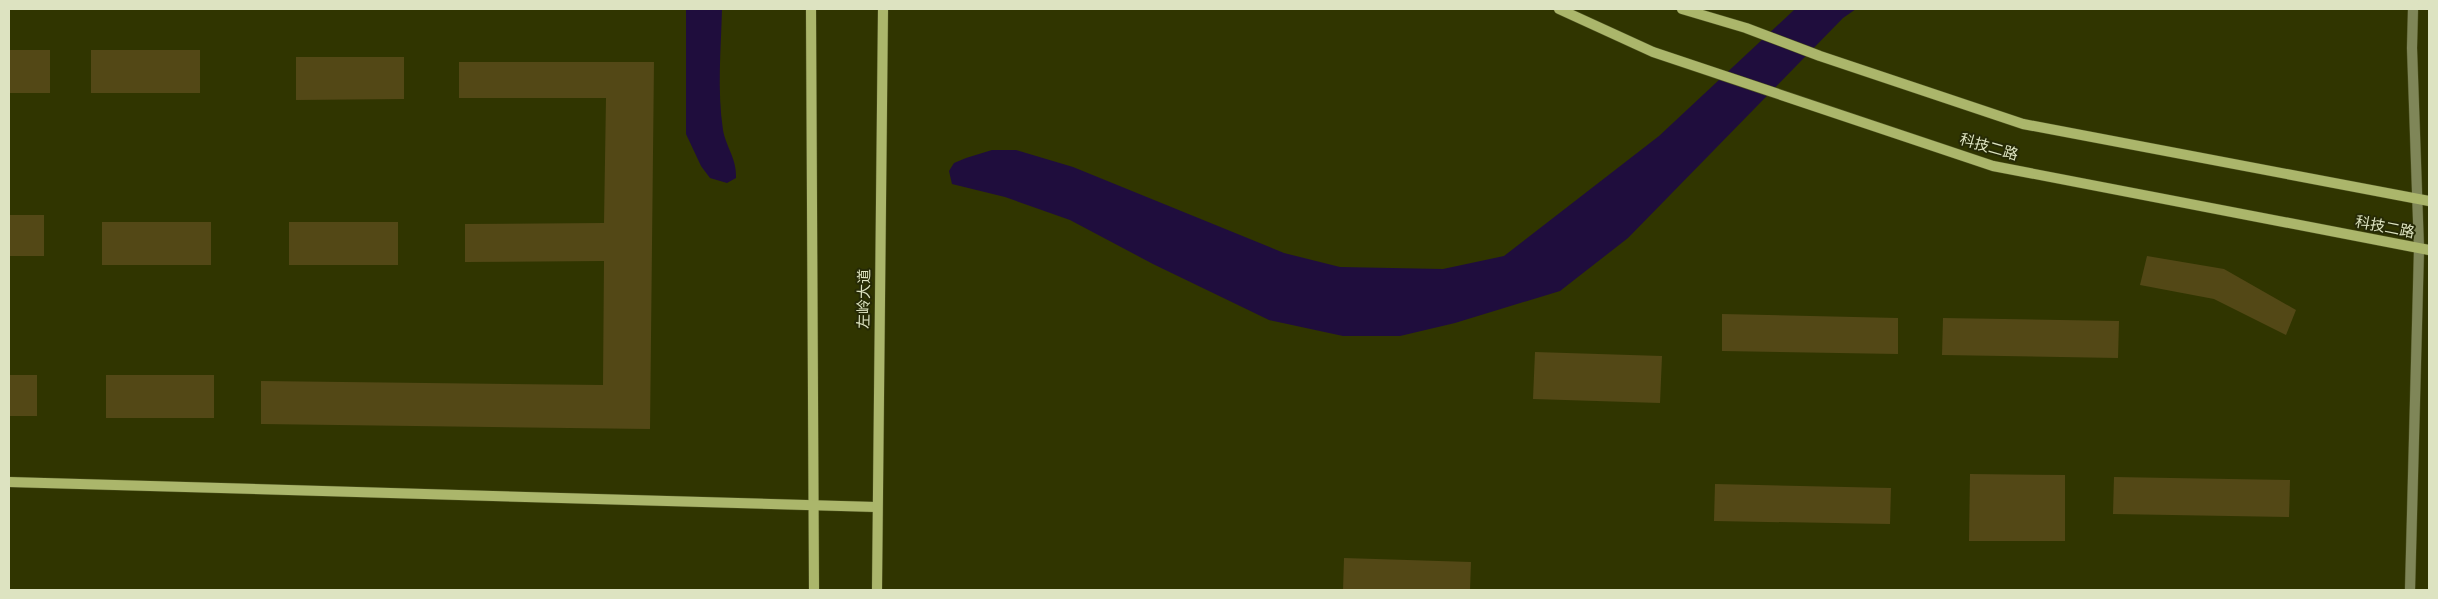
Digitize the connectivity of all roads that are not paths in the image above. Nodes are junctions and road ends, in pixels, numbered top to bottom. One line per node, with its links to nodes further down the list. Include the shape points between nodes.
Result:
1 (812, 9): 10 (street)
2 (883, 9): 11 (street, 左岭大道)
3 (1559, 9): 8 (street, 科技二路, via 1653,52 1993,166)
4 (1682, 9): 6 (street, via 2023,124)
5 (2413, 9): 6 (street)
6 (2416, 198): 7 (street); 8 (street)
7 (2429, 201)
8 (2424, 250): 14 (street)
9 (9, 482): 10 (street)
10 (814, 504): 11 (street); 12 (street)
11 (876, 507): 13 (street, 左岭大道)
12 (814, 590)
13 (877, 590)
14 (2410, 590)

